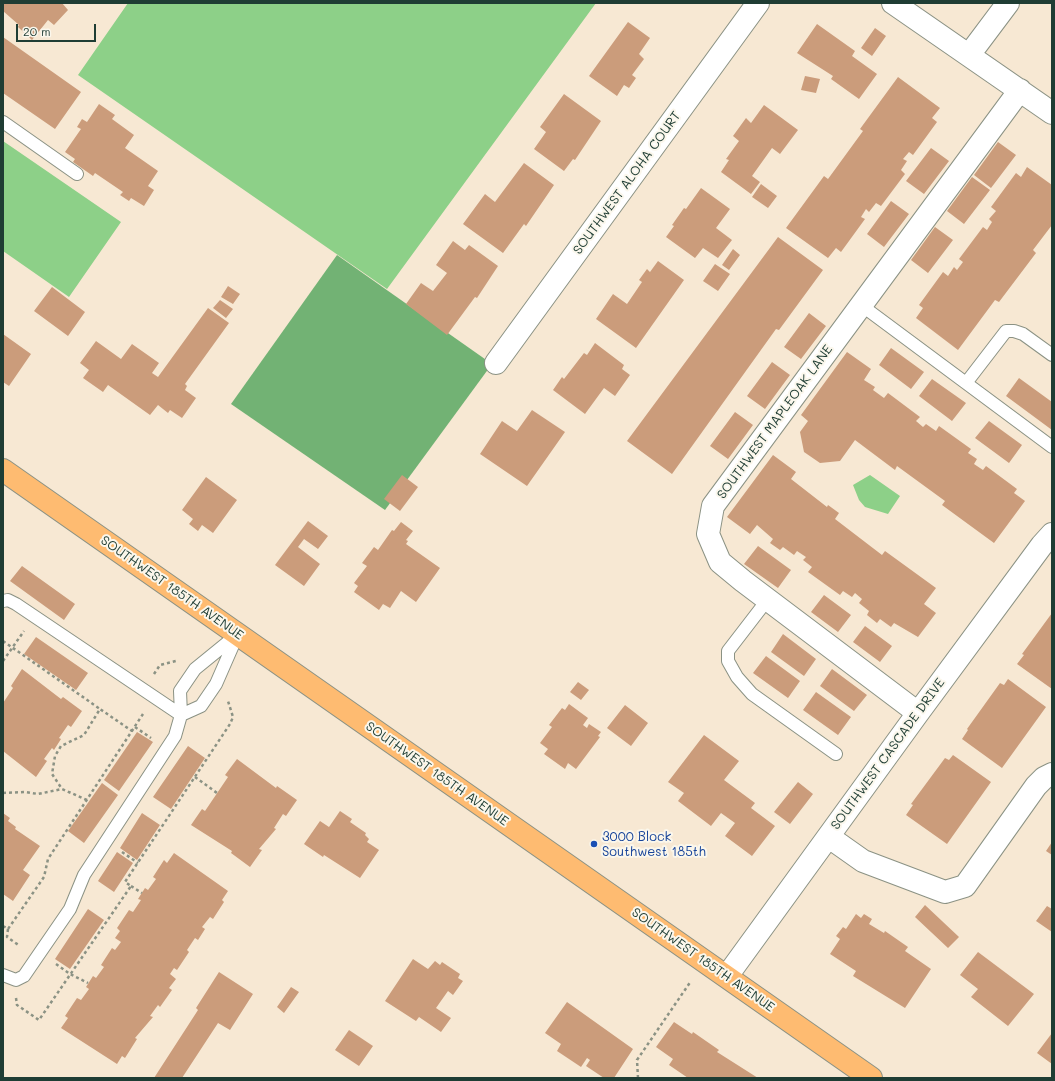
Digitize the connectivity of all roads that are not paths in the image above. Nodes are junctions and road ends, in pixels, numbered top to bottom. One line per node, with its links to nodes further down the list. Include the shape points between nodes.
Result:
1 (758, 3): 11 (street, SOUTHWEST ALOHA COURT)
2 (894, 3): 4 (street)
3 (1008, 3): 4 (street)
4 (969, 55): 5 (street)
5 (1020, 90): 6 (street); 9 (street, SOUTHWEST MAPLEOAK LANE)
6 (1052, 113)
7 (3, 122): 8 (lane)
8 (77, 174)
9 (861, 305): 12 (lane); 16 (street, SOUTHWEST MAPLEOAK LANE, via 713,506 708,534 720,562)
10 (1052, 355): 12 (lane, via 1023,334 1006,331)
11 (496, 363)
12 (966, 383): 13 (lane)
13 (1052, 447)
14 (3, 470): 18 (main road, SOUTHWEST 185TH AVENUE)
15 (1052, 534): 19 (street, SOUTHWEST CASCADE DRIVE)
16 (768, 599): 19 (street, SOUTHWEST MAPLEOAK LANE); 21 (lane, via 728,651 728,661 741,683 752,694)
17 (3, 601): 20 (lane, via 8,600 34,616)
18 (238, 634): 20 (lane, via 216,684 201,706); 20 (lane, via 195,669 180,691); 25 (main road, SOUTHWEST 185TH AVENUE)
19 (918, 713): 23 (street, SOUTHWEST CASCADE DRIVE)
20 (181, 715): 24 (lane, via 175,736 84,875 70,909 24,976 16,980)
21 (836, 754)
22 (1052, 774): 23 (street, via 1036,786 965,886 945,892 863,861)
23 (829, 837): 25 (street, SOUTHWEST CASCADE DRIVE)
24 (3, 974)
25 (727, 976): 26 (main road, SOUTHWEST 185TH AVENUE)
26 (871, 1078)

